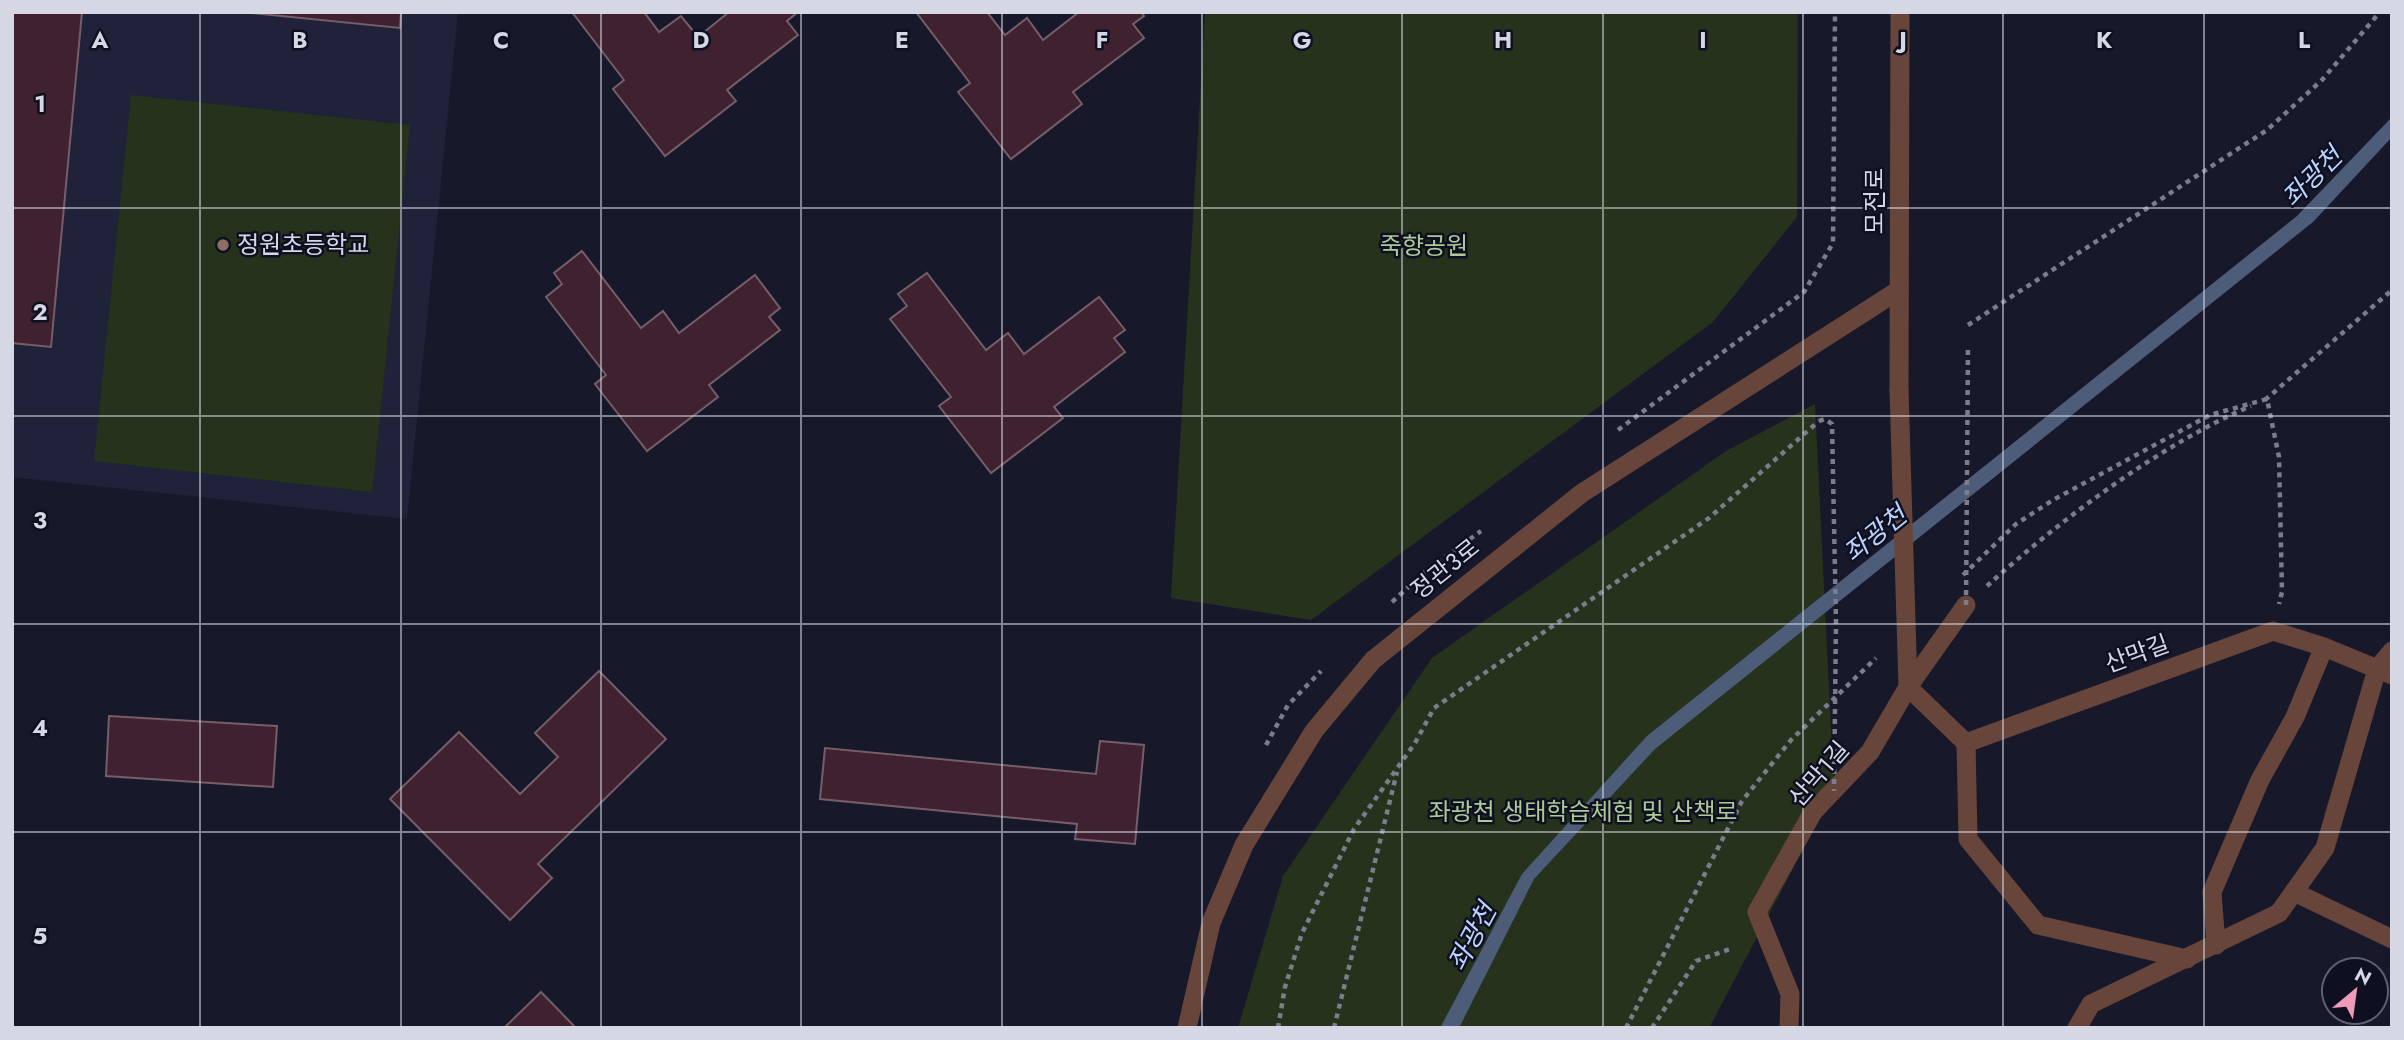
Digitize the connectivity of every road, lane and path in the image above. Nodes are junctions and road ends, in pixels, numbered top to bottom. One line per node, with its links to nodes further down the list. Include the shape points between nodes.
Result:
1 (1900, 12): 3 (street, 모전로)
2 (2380, 12): 5 (path, via 2322,80 2267,130)
3 (1899, 290): 14 (street, 모전로, bridge); 23 (street, 정관3로, via 1583,493 1373,660 1314,731 1244,845 1211,923)
4 (2392, 290): 7 (path)
5 (1968, 325)
6 (1968, 345): 9 (path, bridge)
7 (2267, 399): 8 (path, via 2221,419 2109,489); 10 (path, via 2279,470 2282,592)
8 (1985, 588)
9 (1971, 601): 14 (street, 산막1길)
10 (2273, 631): 11 (street); 15 (street, 산막길)
11 (2325, 647): 13 (street); 20 (street, via 2212,891)
12 (2392, 651): 13 (street)
13 (2384, 672): 18 (street, via 2325,848)
14 (1908, 687): 15 (street); 17 (street, 산막1길, via 1870,752)
15 (1966, 743): 22 (street, via 1968,839 2038,925)
16 (1398, 767): 17 (path, bridge, via 1434,708 1709,518 1825,419 1832,424); 24 (path, via 1354,829 1302,933); 25 (path)
17 (1834, 791): 27 (street, 산막1길, via 1813,812 1758,912 1790,994)
18 (2294, 892): 19 (street); 20 (street, via 2279,913)
19 (2392, 939)
20 (2216, 945): 22 (street)
21 (1733, 948): 26 (path, via 1696,961)
22 (2187, 959): 28 (street, via 2091,1004)
23 (1187, 1028)
24 (1278, 1028)
25 (1334, 1028)
26 (1652, 1028)
27 (1789, 1028)
28 (2077, 1028)

